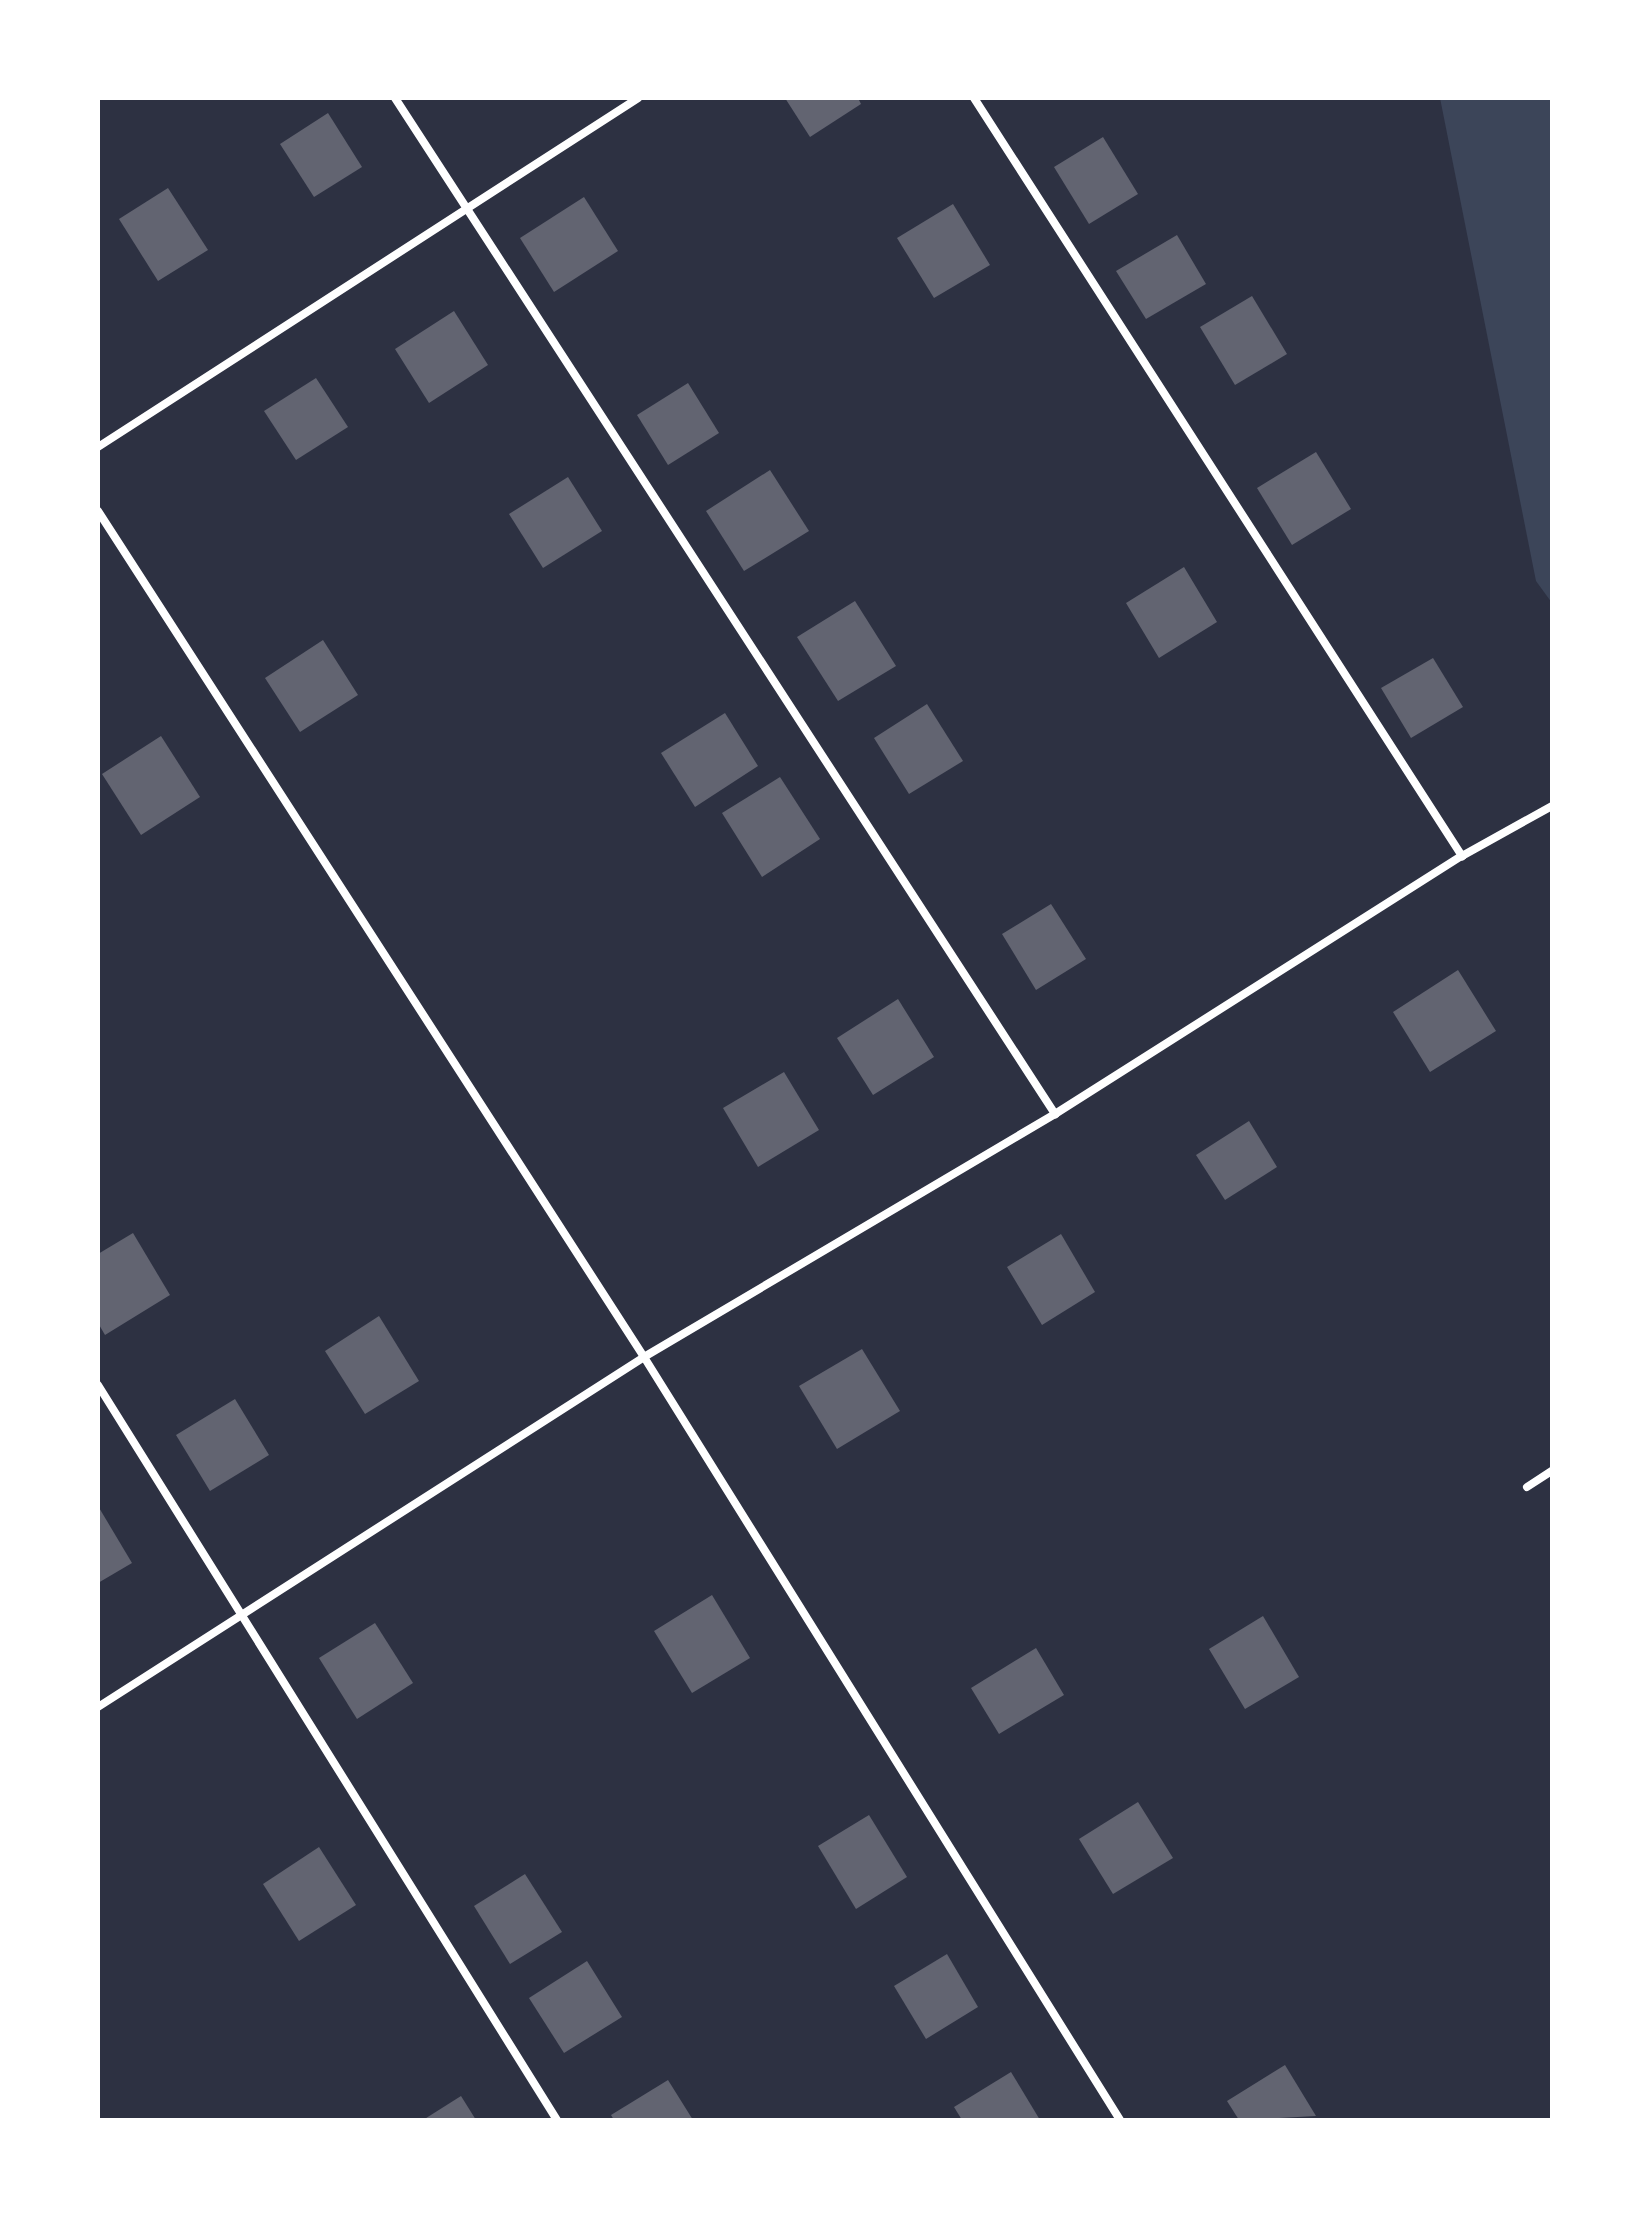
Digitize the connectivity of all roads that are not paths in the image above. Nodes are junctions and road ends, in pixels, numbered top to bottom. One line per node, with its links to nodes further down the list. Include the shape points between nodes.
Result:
1 (395, 98): 4 (street)
2 (638, 98): 4 (street)
3 (974, 98): 8 (street)
4 (464, 210): 5 (street); 9 (street)
5 (98, 447)
6 (98, 511): 10 (street)
7 (1552, 806): 8 (street)
8 (1462, 856): 9 (street)
9 (1055, 1114): 10 (street)
10 (644, 1357): 14 (street); 17 (street)
11 (98, 1385): 14 (street)
12 (1552, 1471): 13 (street)
13 (1527, 1487)
14 (241, 1614): 15 (street); 16 (street)
15 (98, 1707)
16 (557, 2120)
17 (1120, 2120)

